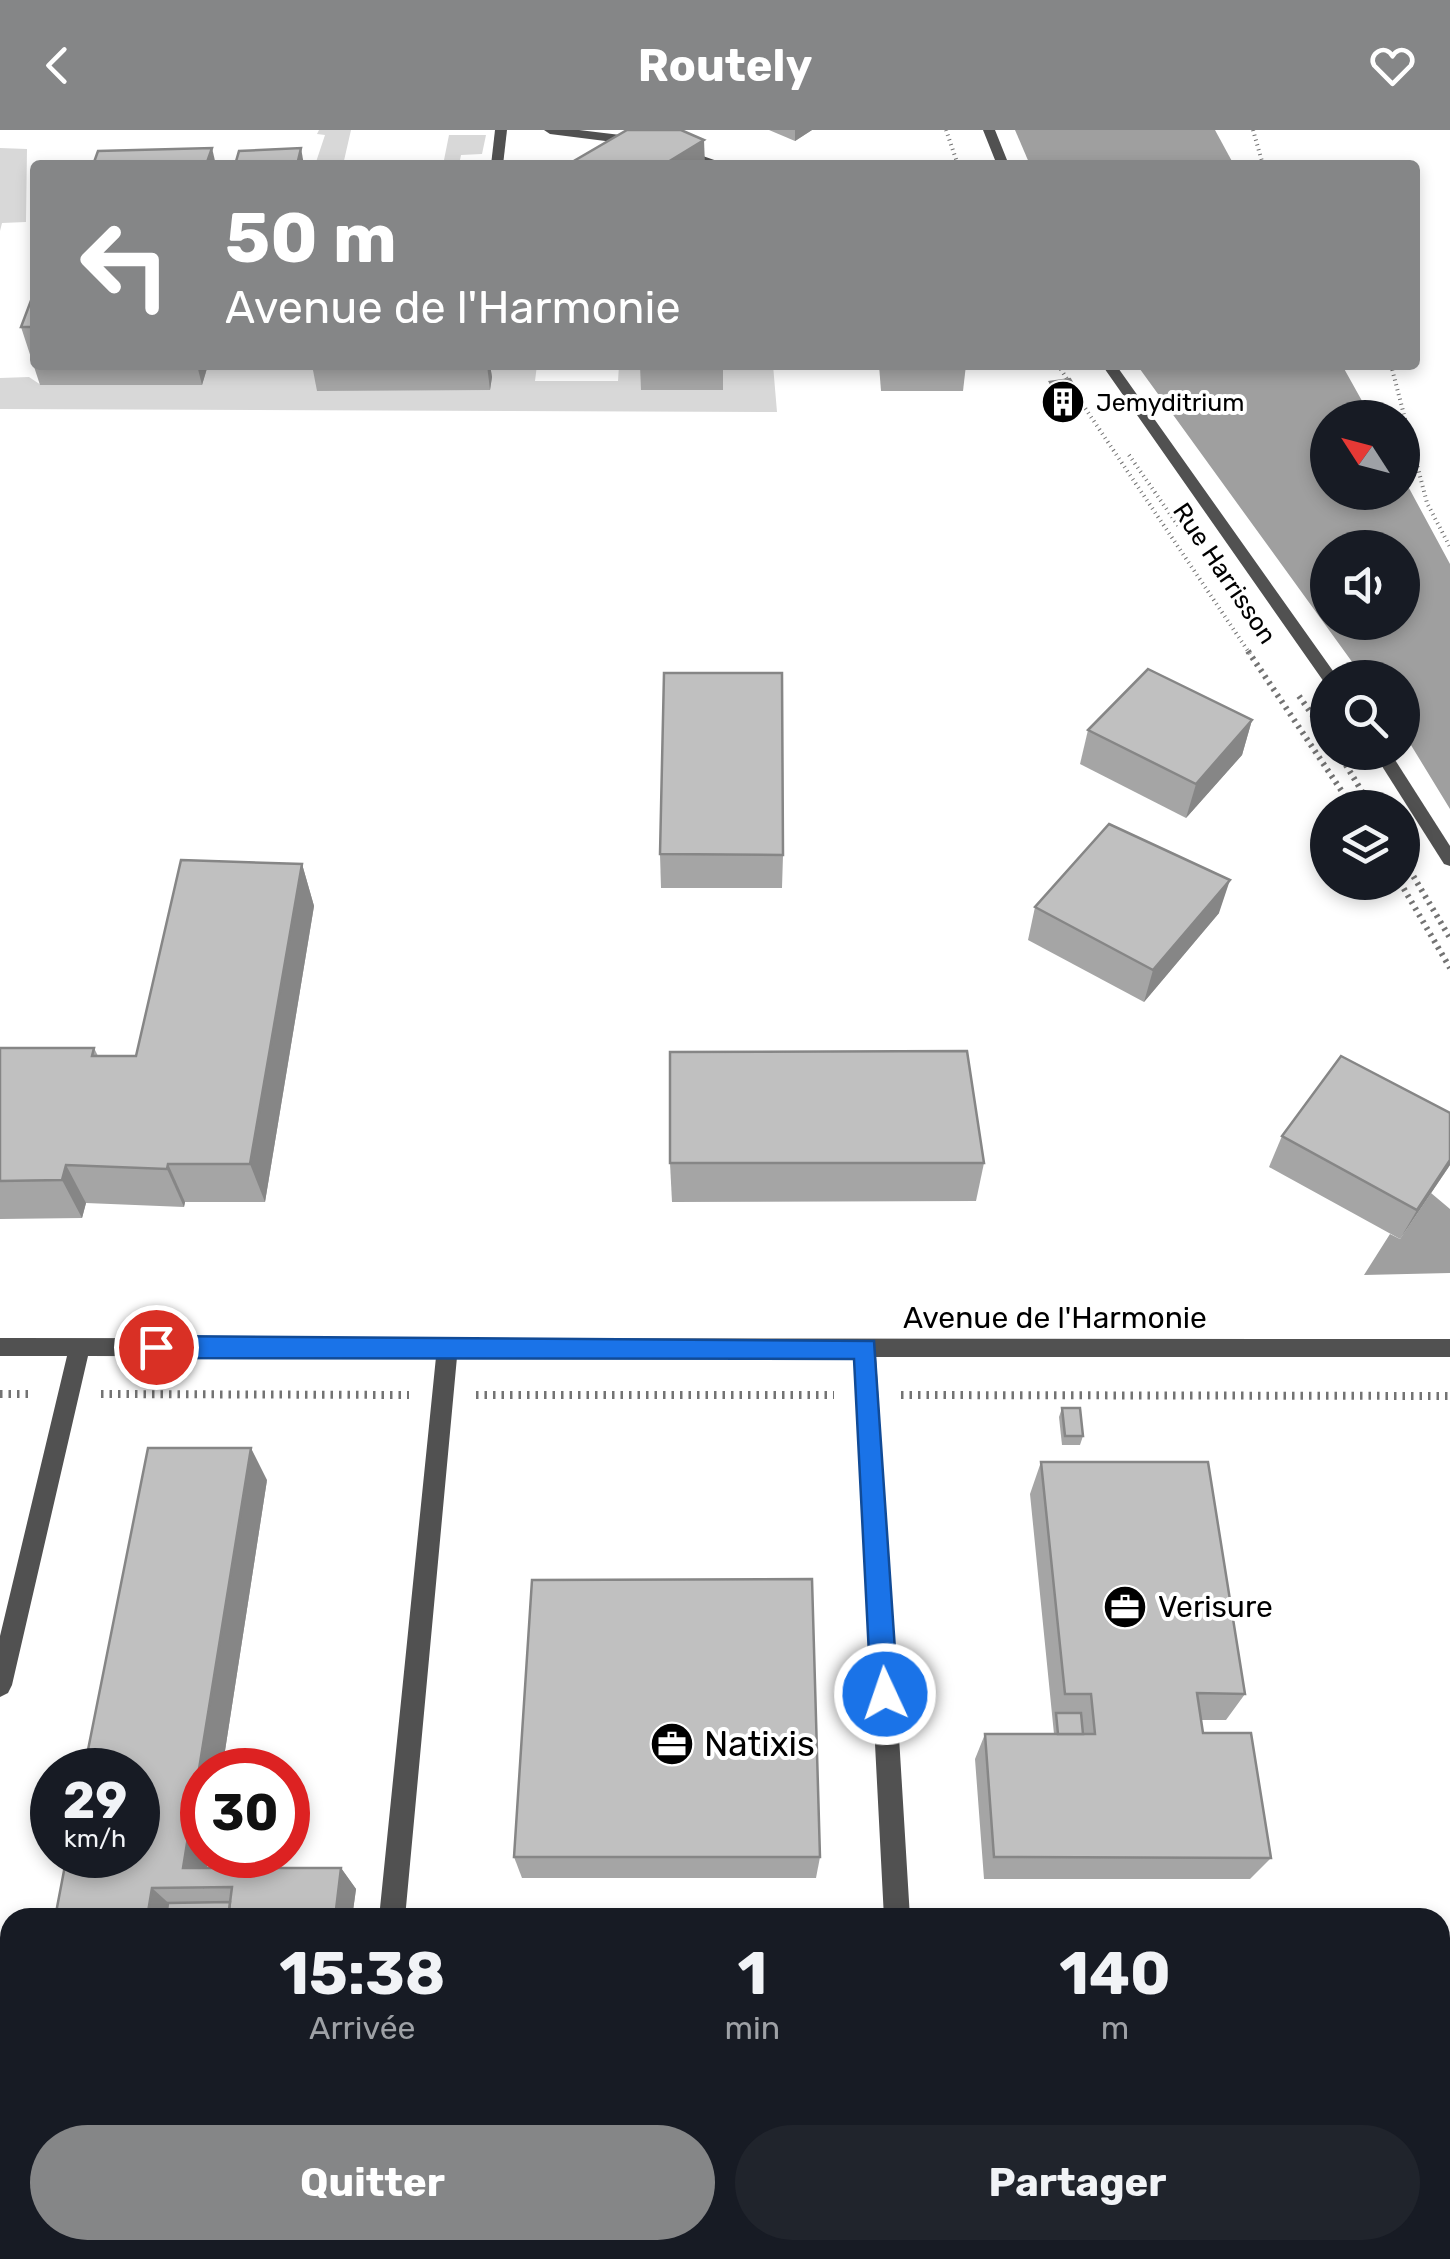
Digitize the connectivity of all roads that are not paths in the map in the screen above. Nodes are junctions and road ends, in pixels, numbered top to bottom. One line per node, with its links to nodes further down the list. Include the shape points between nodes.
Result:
1 (501, 130): 6 (street)
2 (550, 130): 4 (street)
3 (988, 130): 8 (street)
4 (650, 144)
5 (665, 148): 7 (street)
6 (498, 160)
7 (701, 160)
8 (1001, 160)
9 (1113, 370): 10 (street, Rue Harrisson)
10 (1317, 660)
11 (1392, 770): 12 (street)
12 (1450, 860)
13 (0, 1347): 14 (street, Avenue de l'Harmonie)
14 (80, 1347): 15 (street, Avenue de l'Harmonie); 18 (street)
15 (447, 1348): 17 (street, Avenue de l'Harmonie); 19 (street)
16 (1450, 1348): 17 (street, Avenue de l'Harmonie)
17 (865, 1349): 20 (street)
18 (0, 1685)
19 (393, 1908)
20 (896, 1908)

